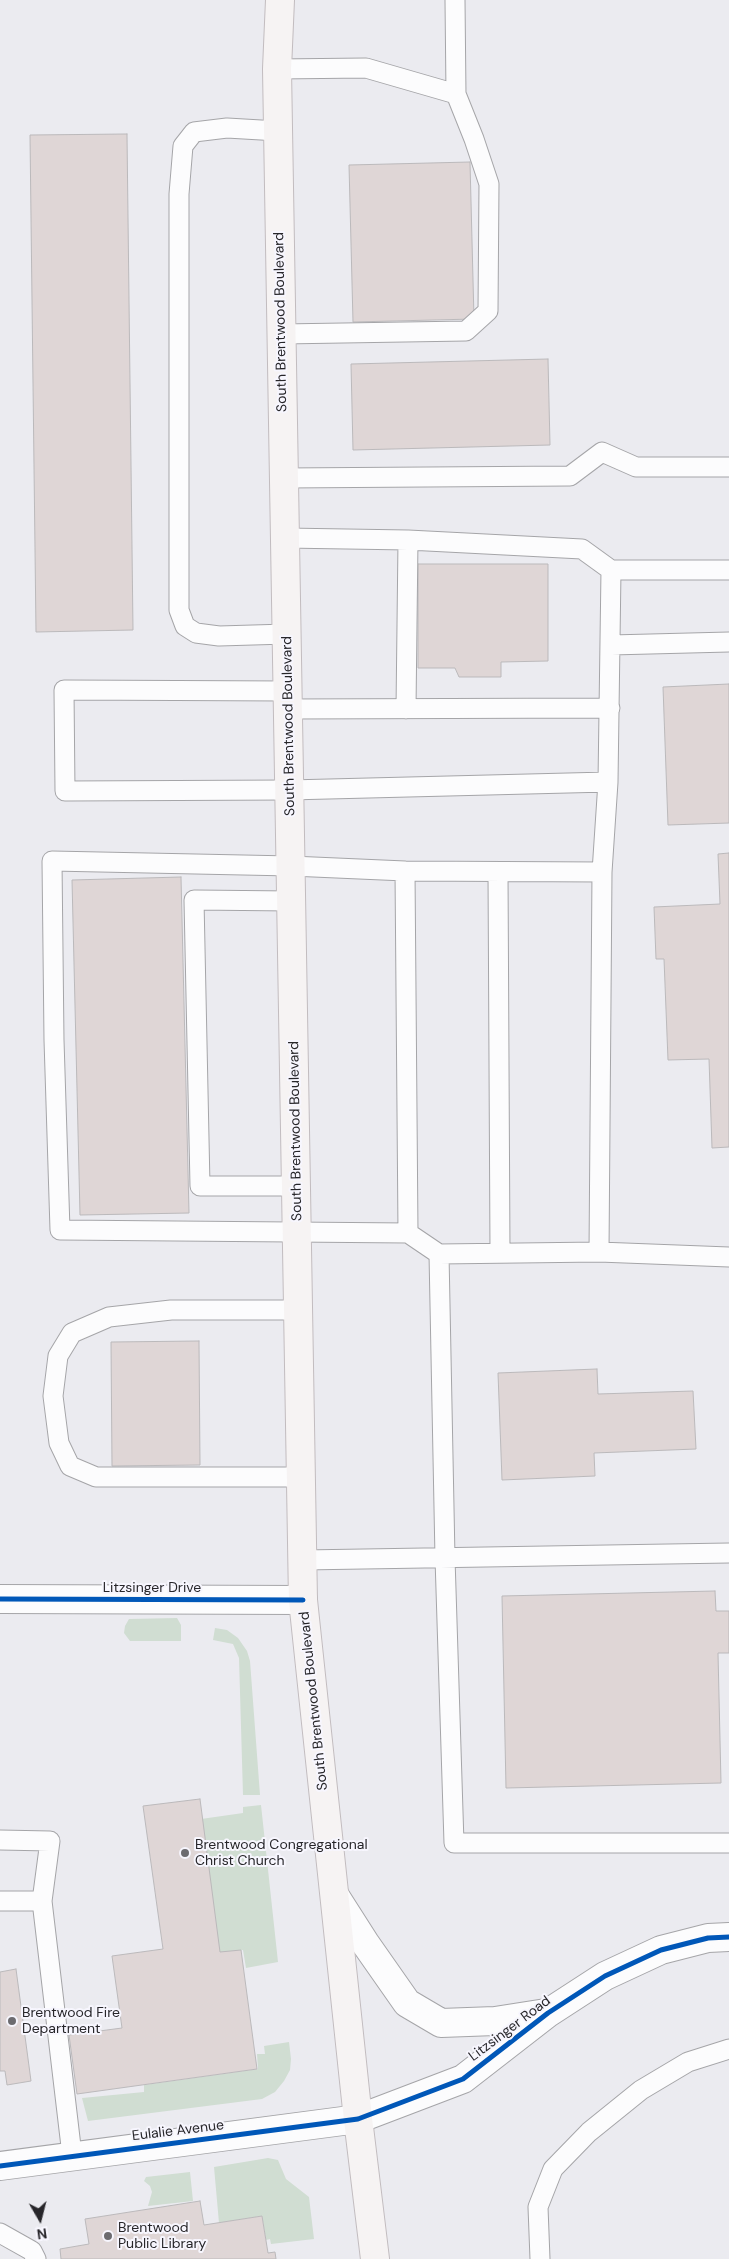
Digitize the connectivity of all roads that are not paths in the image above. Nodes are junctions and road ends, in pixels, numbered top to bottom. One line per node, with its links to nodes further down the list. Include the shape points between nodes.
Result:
1 (280, 0): 3 (main road, South Brentwood Boulevard)
2 (455, 0): 4 (lane)
3 (277, 69): 4 (lane, via 366,68); 5 (main road, South Brentwood Boulevard)
4 (456, 94): 6 (lane, via 489,184 488,311 466,331)
5 (278, 131): 6 (main road, South Brentwood Boulevard); 13 (lane, via 227,128 194,132 184,146 179,194 179,610 185,626 196,633 219,636)
6 (282, 334): 8 (main road, South Brentwood Boulevard)
7 (729, 467): 8 (lane, via 636,467 602,452 570,476)
8 (284, 478): 9 (main road, South Brentwood Boulevard)
9 (285, 538): 10 (lane); 13 (main road, South Brentwood Boulevard)
10 (408, 540): 11 (lane, via 582,548); 18 (lane)
11 (611, 570): 12 (lane); 15 (lane)
12 (729, 570)
13 (287, 634): 16 (main road, South Brentwood Boulevard)
14 (729, 642): 15 (lane)
15 (610, 645): 17 (lane)
16 (288, 700): 18 (lane); 20 (main road, South Brentwood Boulevard); 20 (lane, via 64,690 65,790)
17 (610, 708): 18 (lane); 19 (lane)
18 (406, 709)
19 (608, 782): 20 (lane); 24 (lane)
20 (290, 790): 21 (main road, South Brentwood Boulevard)
21 (291, 866): 22 (lane); 25 (main road, South Brentwood Boulevard); 27 (lane, via 52,861 54,1040 60,1230)
22 (404, 872): 23 (lane); 28 (lane)
23 (498, 872): 24 (lane); 31 (lane)
24 (602, 872): 29 (lane)
25 (292, 901): 26 (main road, South Brentwood Boulevard); 26 (lane, via 194,900 200,1186)
26 (297, 1186): 27 (main road, South Brentwood Boulevard)
27 (297, 1231): 28 (lane); 33 (main road, South Brentwood Boulevard)
28 (408, 1233): 30 (lane)
29 (599, 1252): 31 (lane); 32 (lane)
30 (439, 1254): 31 (lane); 36 (lane)
31 (500, 1254)
32 (729, 1257)
33 (298, 1310): 34 (main road, South Brentwood Boulevard); 34 (lane, via 171,1310 108,1317 72,1333 58,1356 53,1396 59,1443 70,1466 96,1477)
34 (301, 1477): 37 (main road, South Brentwood Boulevard)
35 (729, 1553): 36 (lane)
36 (445, 1558): 37 (lane); 41 (lane, via 454,1843)
37 (303, 1560): 39 (main road, South Brentwood Boulevard)
38 (0, 1599): 39 (street, Litzsinger Drive)
39 (303, 1600): 42 (main road, South Brentwood Boulevard)
40 (0, 1840): 44 (lane, via 50,1841)
41 (729, 1843)
42 (335, 1896): 46 (street, via 407,2003 441,2023 495,2021); 48 (main road, South Brentwood Boulevard)
43 (0, 1901): 44 (lane)
44 (42, 1901): 49 (lane)
45 (729, 1937): 46 (street, Litzsinger Road, via 708,1938 662,1950 605,1976)
46 (548, 2013): 48 (street, Litzsinger Road, via 463,2079)
47 (729, 2049): 54 (lane, via 688,2062 641,2090 589,2132 553,2169 538,2207)
48 (358, 2119): 49 (street, Eulalie Avenue); 53 (main road, South Brentwood Boulevard)
49 (72, 2155): 50 (street, Eulalie Avenue)
50 (0, 2166)
51 (0, 2233): 52 (lane, via 32,2251)
52 (36, 2259)
53 (376, 2259)
54 (540, 2259)

